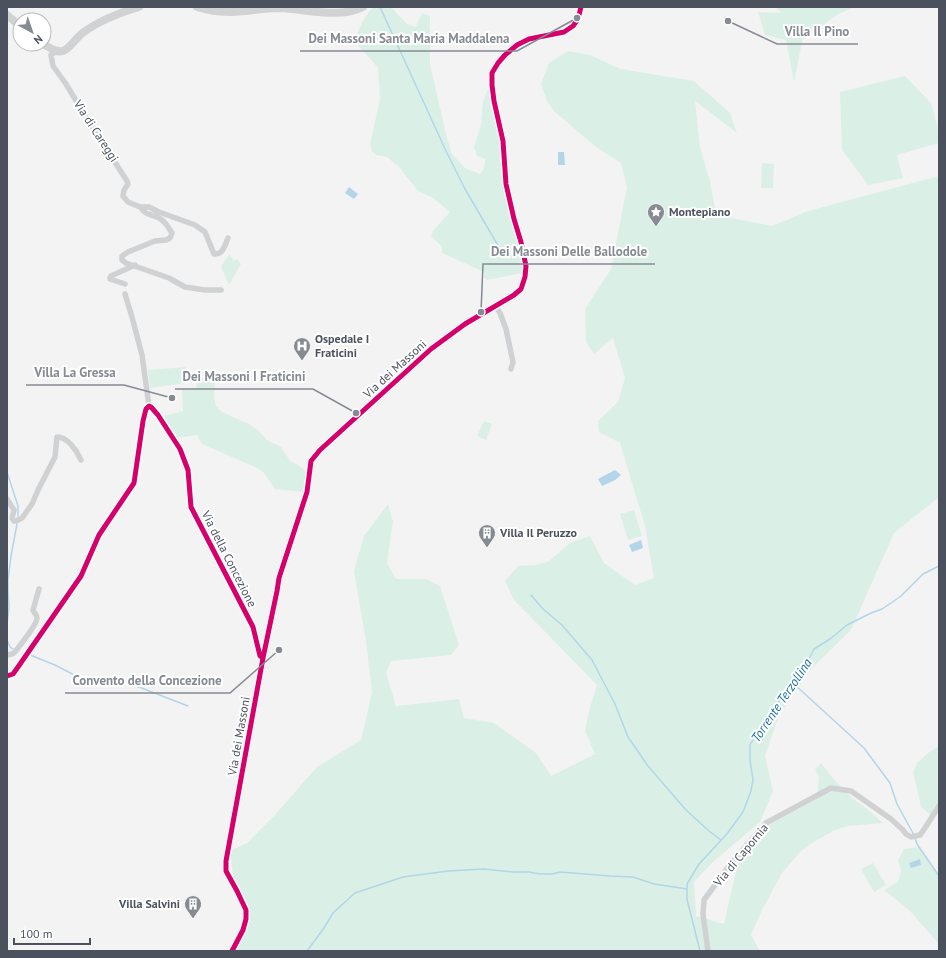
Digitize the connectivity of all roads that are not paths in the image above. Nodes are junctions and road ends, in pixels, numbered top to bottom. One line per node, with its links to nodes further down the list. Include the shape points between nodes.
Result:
1 (138, 7): 6 (street, via 96,24 79,35 67,49)
2 (197, 7): 3 (street, via 219,12 289,8 339,13)
3 (363, 7)
4 (581, 7): 13 (street, Via dei Massoni, via 573,26 564,32 529,39 517,45 498,63 492,73 494,101 503,141 506,184 526,266 521,289)
5 (52, 49): 6 (street)
6 (56, 51): 7 (street, Via di Careggi, via 50,56 52,66 127,181 124,196 128,202)
7 (140, 207): 8 (street, Via di Careggi, via 149,208 200,228 205,232 214,254 222,252); 9 (street, Via di Careggi, via 145,213 160,218 172,233 166,240 155,241 122,256 126,263)
8 (228, 238)
9 (135, 265): 10 (street, via 110,278); 11 (street, Via di Careggi, via 185,287)
10 (125, 284)
11 (221, 290)
12 (125, 294): 15 (street, via 142,354)
13 (496, 307): 14 (street, via 506,329 513,362); 20 (street, Via dei Massoni, via 465,324 431,349 320,450 311,462 308,492 278,578)
14 (511, 369)
15 (149, 406): 20 (street, Via della Concezione, via 158,415 180,449 188,470 191,507 254,627 260,656); 21 (street, via 143,421 134,483 99,535 82,576 13,674)
16 (81, 460): 17 (street, via 66,440 57,437 55,457 32,504 22,518 14,521 14,510)
17 (7, 499)
18 (39, 589): 19 (street, via 33,610 37,620 15,652)
19 (7, 655)
20 (263, 658): 23 (street, Via dei Massoni, via 226,861 226,871 246,910 243,930)
21 (7, 676)
22 (939, 806): 24 (street, Via di Capornia, via 920,835 914,836 906,834 891,819 851,791 831,788 766,823 704,900 703,914)
23 (232, 951)
24 (708, 951)

